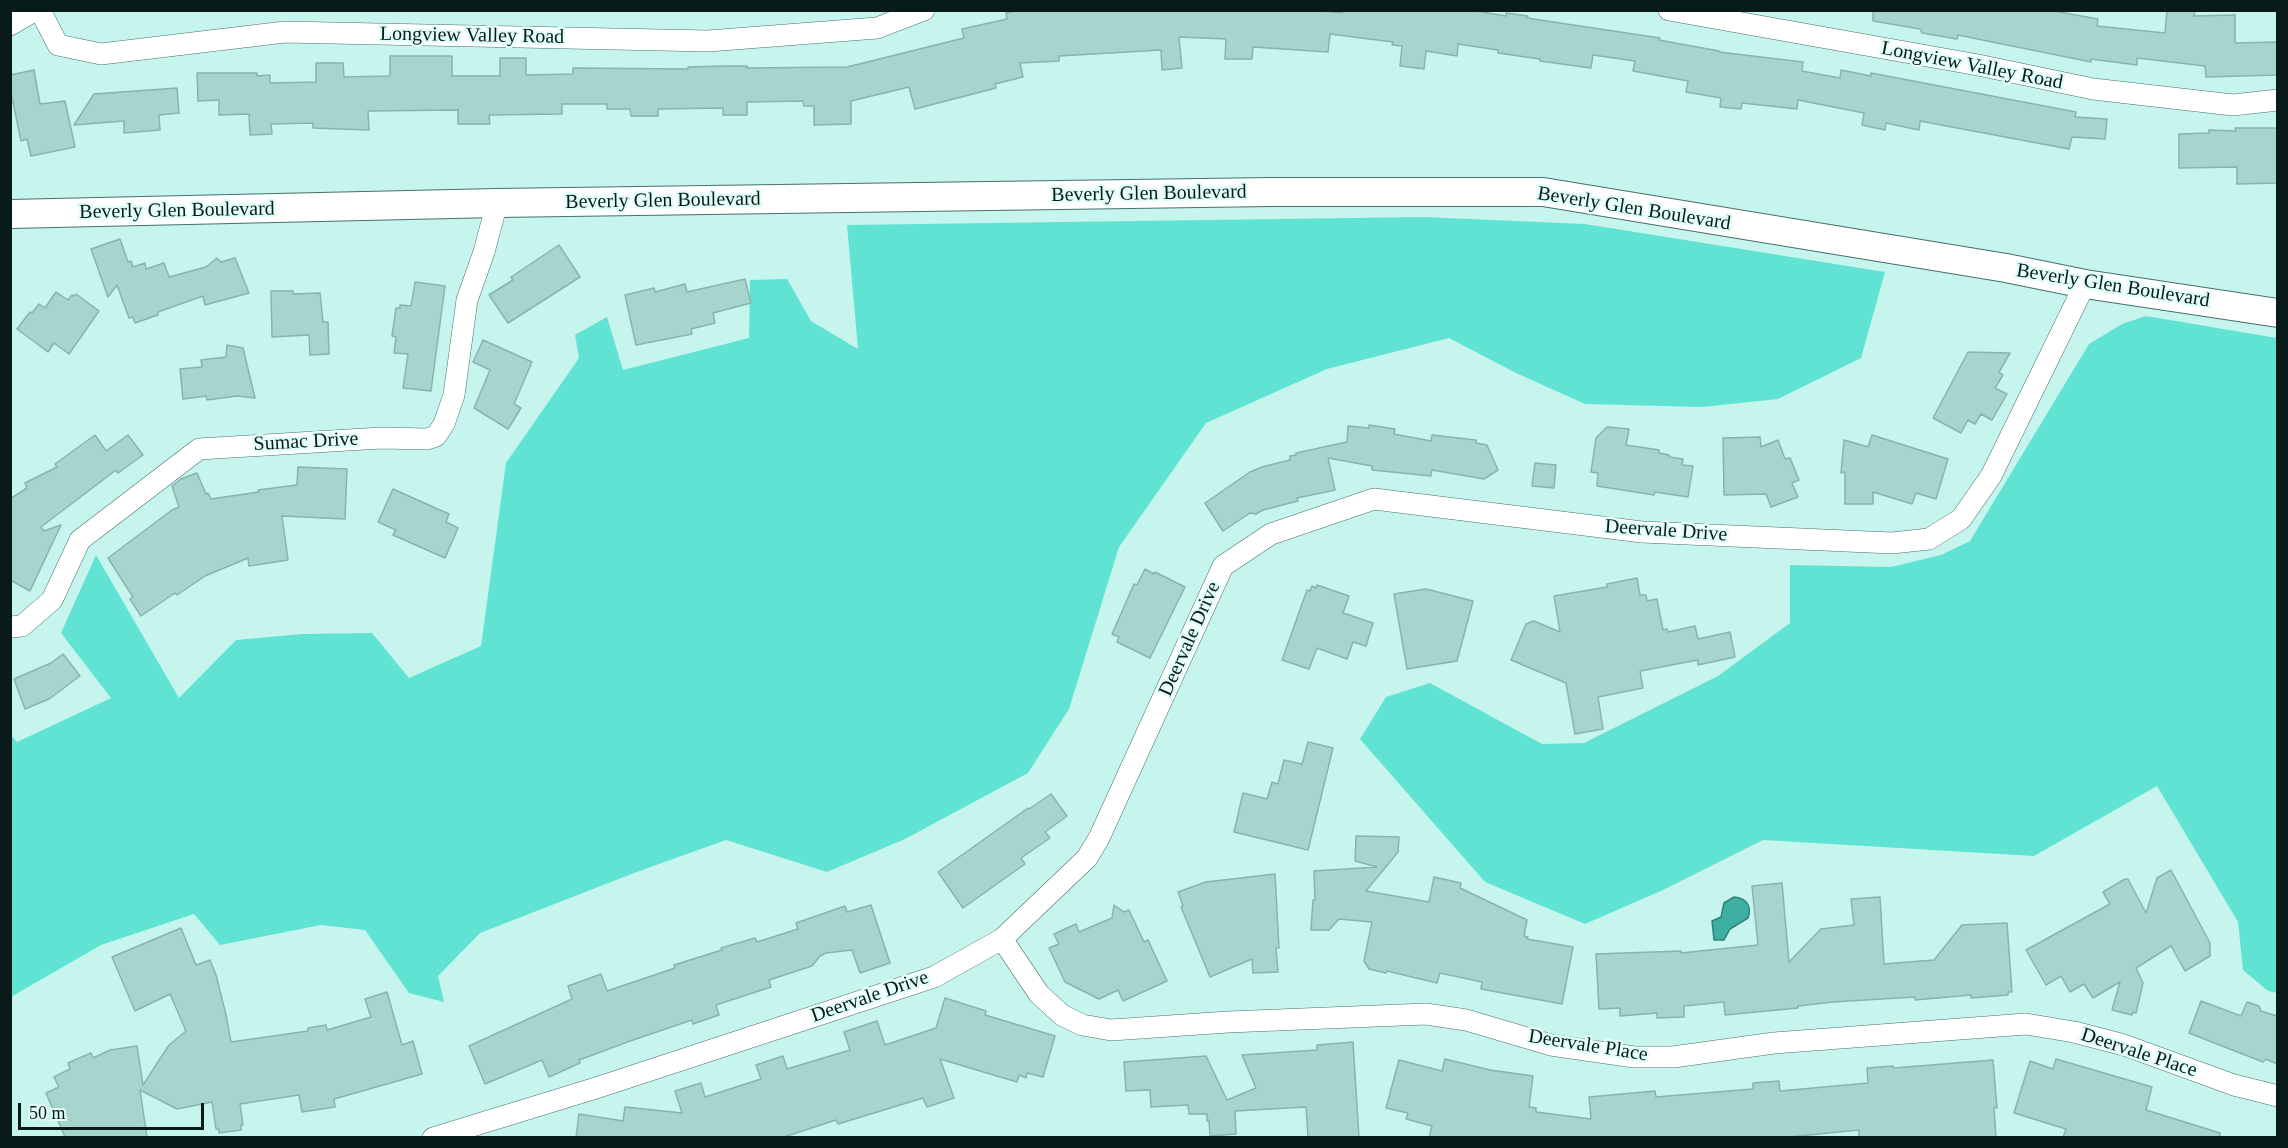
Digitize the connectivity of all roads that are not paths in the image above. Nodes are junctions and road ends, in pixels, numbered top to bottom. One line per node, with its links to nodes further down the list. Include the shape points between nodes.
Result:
1 (38, 10): 2 (street, Longview Valley Road, via 57,45 101,54 285,32 708,41 877,28); 4 (street)
2 (924, 10)
3 (1669, 10): 5 (street, Longview Valley Road, via 2093,89 2233,105)
4 (10, 25)
5 (2277, 100)
6 (497, 203): 7 (main road, Beverly Glen Boulevard); 8 (main road, Beverly Glen Boulevard, via 1543,192); 10 (street, Sumac Drive, via 467,300 454,395 436,436 427,440 381,438 200,449 80,540 52,600 22,626)
7 (10, 214)
8 (2085, 284): 9 (main road, Beverly Glen Boulevard); 11 (street, Deervale Drive, via 1991,476 1961,519 1929,539 1892,543 1642,532 1374,499 1271,534 1223,566 1087,858)
9 (2277, 313)
10 (10, 627)
11 (1002, 939): 12 (street, Deervale Place, via 1040,994 1062,1015 1082,1025 1111,1030 1426,1014 1466,1020 1551,1045 1634,1057 1673,1057 1774,1043 2026,1024 2124,1045 2234,1085); 13 (street, Deervale Drive, via 934,977)
12 (2277, 1096)
13 (433, 1137)

